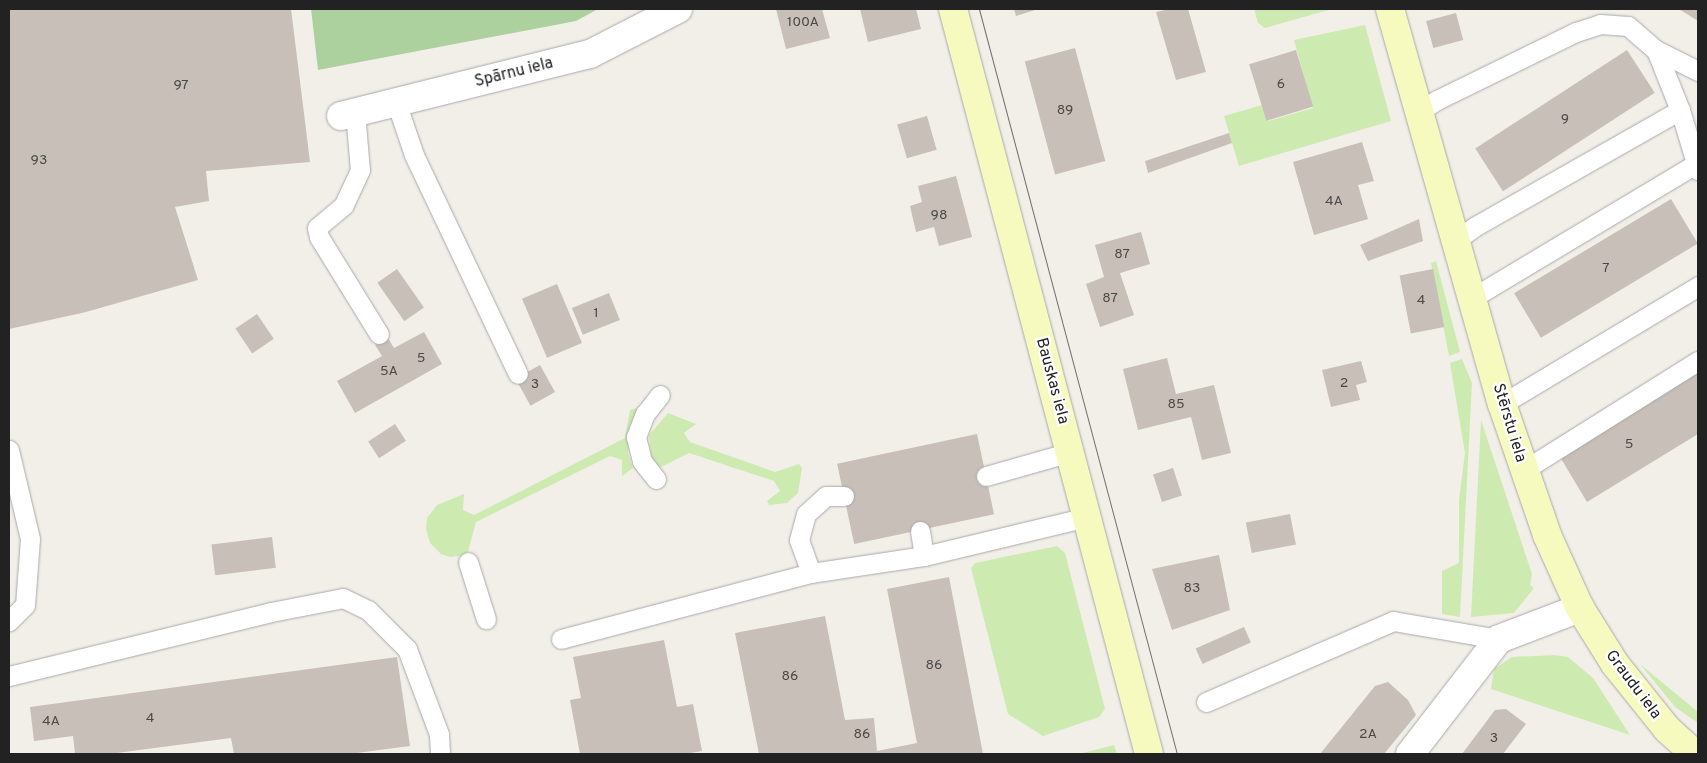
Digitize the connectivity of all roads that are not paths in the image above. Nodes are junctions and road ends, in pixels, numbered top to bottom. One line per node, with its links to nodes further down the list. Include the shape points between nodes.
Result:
1 (678, 9): 6 (street, Spārnu iela, via 590,54)
2 (954, 9): 20 (main road, Bauskas iela)
3 (1390, 9): 8 (main road, Stērstu iela)
4 (1656, 50): 5 (lane); 7 (lane); 8 (lane, via 1628,26 1600,24 1576,32 1437,100)
5 (1698, 72)
6 (396, 102): 9 (street, Spārnu iela); 16 (lane, via 414,155)
7 (1680, 110): 10 (lane); 11 (lane, via 1474,227)
8 (1419, 112): 11 (main road, Stērstu iela)
9 (348, 114): 14 (lane, via 360,170 344,205 317,228)
10 (1697, 167): 13 (lane)
11 (1455, 241): 13 (main road, Stērstu iela)
12 (1698, 286): 18 (lane)
13 (1472, 298): 18 (main road, Stērstu iela)
14 (379, 334)
15 (1698, 361): 21 (lane)
16 (518, 374)
17 (660, 396): 23 (lane, via 646,414 636,437 642,461)
18 (1502, 404): 21 (main road, Stērstu iela)
19 (9, 450): 32 (lane, via 30,539 25,605)
20 (1070, 452): 22 (lane); 25 (main road, Bauskas iela)
21 (1524, 470): 30 (main road, Stērstu iela, via 1547,535)
22 (986, 476)
23 (656, 479)
24 (844, 496): 29 (lane, via 826,496 806,514 798,540)
25 (1088, 517): 27 (lane); 38 (main road, Bauskas iela)
26 (920, 531): 27 (lane)
27 (924, 556): 29 (lane)
28 (468, 562): 31 (lane)
29 (811, 573): 33 (lane)
30 (1580, 608): 34 (street); 40 (main road, Graudu iela, via 1615,664 1667,729)
31 (486, 619)
32 (9, 621)
33 (561, 639)
34 (1498, 639): 36 (lane, via 1393,621); 39 (street)
35 (9, 676): 37 (lane, via 261,614 343,598 368,610 407,649 439,734)
36 (1206, 702)
37 (440, 754)
38 (1150, 754)
39 (1410, 754)
40 (1695, 754)

